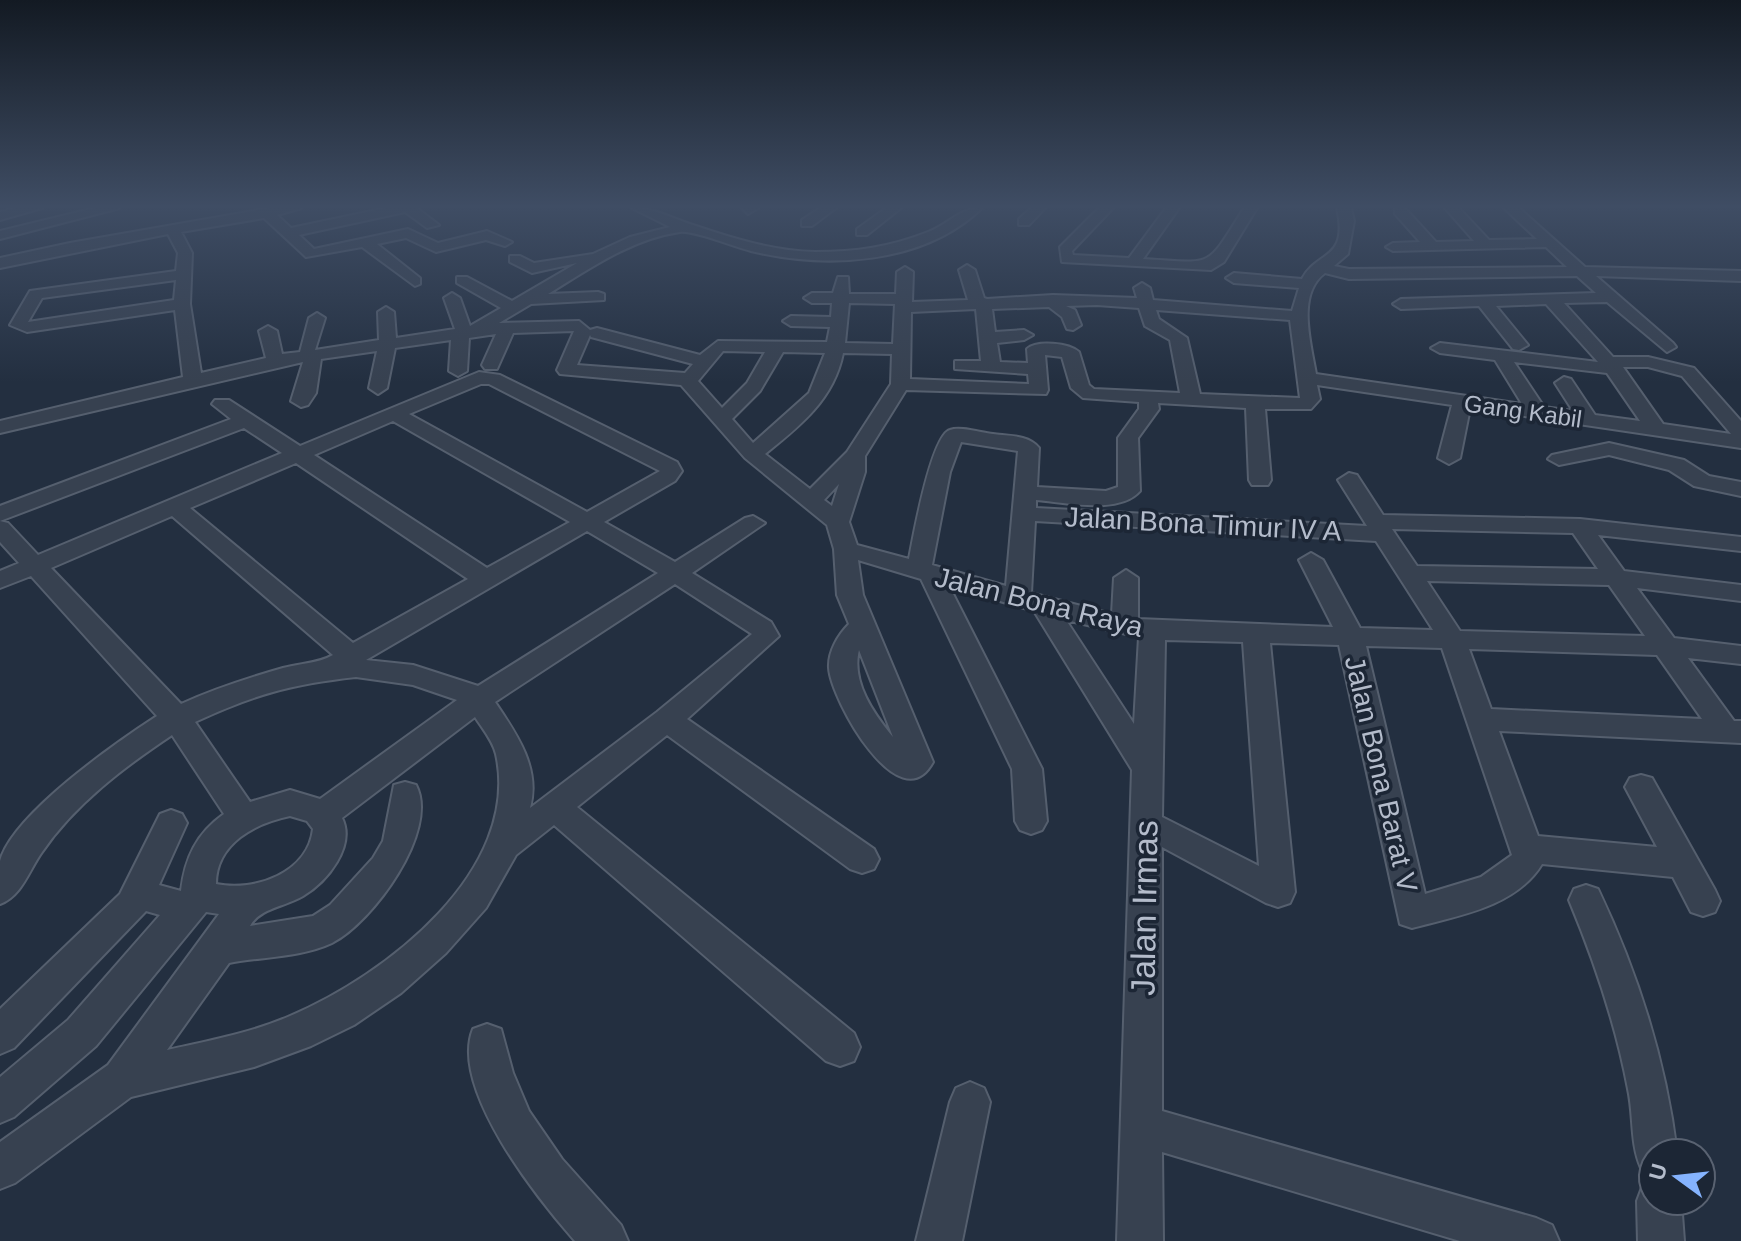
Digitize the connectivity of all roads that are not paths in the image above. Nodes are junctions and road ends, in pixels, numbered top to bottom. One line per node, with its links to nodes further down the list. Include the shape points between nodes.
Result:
1 (186, 266): 16 (street)
2 (396, 266): 22 (street)
3 (528, 266): 11 (street)
4 (542, 266): 11 (street)
5 (572, 266): 18 (street)
6 (583, 266): 26 (street)
7 (1170, 266): 8 (street)
8 (1203, 266)
9 (1327, 266): 12 (street)
10 (1575, 266): 14 (street)
11 (532, 268): 18 (street)
12 (1324, 268): 14 (street, via 1349,274); 24 (street)
13 (967, 270): 36 (street)
14 (1581, 271): 17 (street); 28 (street)
15 (905, 272): 35 (street)
16 (186, 274): 37 (street); 37 (street, via 36,294 18,325)
17 (1741, 276)
18 (551, 278): 26 (street)
19 (1087, 278): 31 (street)
20 (1234, 278): 24 (street)
21 (462, 280): 38 (street)
22 (415, 281)
23 (1205, 282): 31 (street, via 1148,280 1143,283)
24 (1308, 284): 41 (street)
25 (842, 289): 30 (street); 35 (street); 44 (street)
26 (532, 296): 27 (street); 38 (street); 47 (street)
27 (598, 297)
28 (1614, 297): 34 (street); 55 (street)
29 (452, 298): 47 (street)
30 (812, 298)
31 (1144, 298): 32 (street); 41 (street); 75 (street, via 1156,327 1178,338)
32 (1053, 300): 36 (street); 45 (street)
33 (1484, 302): 34 (street); 39 (street); 53 (street)
34 (1553, 302): 62 (street)
35 (905, 303): 36 (street); 58 (street)
36 (980, 303): 51 (street)
37 (182, 304): 69 (street)
38 (506, 304): 47 (street)
39 (1401, 304)
40 (386, 312): 52 (street)
41 (1298, 316): 70 (street)
42 (317, 318): 59 (street)
43 (791, 321): 44 (street)
44 (837, 322): 56 (street)
45 (1073, 325)
46 (507, 328): 47 (street); 63 (street); 68 (street, via 579,326 581,340 565,368 571,371 677,377)
47 (467, 330): 52 (street); 67 (street)
48 (268, 331): 60 (street)
49 (597, 333): 68 (street)
50 (1024, 335): 51 (street)
51 (989, 338): 65 (street)
52 (387, 343): 59 (street); 73 (street)
53 (1519, 345)
54 (776, 347): 56 (street); 68 (street, via 718,346); 82 (street, via 766,372)
55 (1667, 347)
56 (835, 348): 58 (street); 89 (street, via 824,384 790,424)
57 (1440, 348): 61 (street)
58 (903, 349): 72 (street)
59 (310, 352): 60 (street); 69 (street); 76 (street)
60 (273, 355): 69 (street)
61 (1502, 357): 62 (street); 80 (street)
62 (1607, 361): 86 (street); 87 (street, via 1648,362 1688,372)
63 (491, 365)
64 (961, 365): 65 (street)
65 (991, 365): 66 (street)
66 (1037, 369): 72 (street, via 1039,390); 74 (street, via 1036,349 1065,349 1083,391)
67 (458, 371)
68 (696, 372): 82 (street)
69 (192, 376): 84 (street)
70 (1305, 378): 77 (street, Gang Kabil); 78 (street, via 1310,399 1304,405)
71 (1564, 383): 83 (street)
72 (900, 384): 91 (street)
73 (378, 388)
74 (1148, 398): 75 (street); 98 (street, via 1149,409 1128,438 1129,491 1108,498)
75 (1191, 398): 78 (street)
76 (301, 401)
77 (1462, 402): 80 (street, Gang Kabil); 92 (street)
78 (1255, 403): 94 (street)
79 (222, 404): 85 (street)
80 (1537, 412): 83 (street, Gang Kabil)
81 (394, 414): 90 (street); 102 (street); 102 (street, via 487,378 669,467 667,476)
82 (720, 418): 89 (street)
83 (1588, 419): 86 (street, Gang Kabil)
84 (1, 421)
85 (244, 421): 90 (street); 100 (street)
86 (1658, 432): 88 (street, Gang Kabil)
87 (1741, 433)
88 (1741, 442)
89 (752, 454): 97 (street)
90 (298, 455): 99 (street); 116 (street)
91 (855, 456): 97 (street); 101 (street)
92 (1449, 458)
93 (1559, 459): 96 (street, via 1609,449 1676,465 1702,481)
94 (1260, 480)
95 (1349, 480): 106 (street)
96 (1741, 489)
97 (810, 501): 101 (street)
98 (1024, 504): 106 (street, Jalan Bona Timur IV A); 113 (street, via 1027,446 953,435 939,472); 119 (street)
99 (174, 506): 110 (street); 127 (street)
100 (0, 514)
101 (838, 522): 108 (street)
102 (583, 523): 111 (street); 116 (street)
103 (753, 523): 111 (street)
104 (1580, 526): 106 (street, Jalan Bona Timur IV A); 107 (street, Jalan Bona Timur IV A); 114 (street)
105 (0, 528): 110 (street)
106 (1380, 528): 112 (street)
107 (1741, 544)
108 (846, 549): 113 (street, Jalan Bona Raya); 120 (street, via 846,576)
109 (1311, 560): 123 (street, Jalan Bona Barat V)
110 (32, 567): 117 (street); 129 (street)
111 (679, 572): 128 (street); 131 (street, via 762,628 766,636)
112 (1409, 573): 114 (street); 124 (street)
113 (925, 574): 119 (street, Jalan Bona Raya); 139 (street, via 1027,769)
114 (1614, 577): 118 (street); 125 (street)
115 (1126, 578): 121 (street, Jalan Irmas)
116 (486, 579): 127 (street)
117 (0, 580)
118 (1741, 593)
119 (1031, 602): 121 (street, Jalan Bona Raya); 133 (street)
120 (862, 627)
121 (1138, 628): 122 (street, Jalan Bona Raya); 133 (street, Jalan Irmas)
122 (1256, 635): 123 (street, Jalan Bona Raya); 141 (street, via 1276,892)
123 (1350, 635): 124 (street, Jalan Bona Raya); 143 (street, Jalan Bona Barat V, via 1412,913 1507,879 1527,862)
124 (1453, 641): 125 (street, Jalan Bona Raya); 130 (street)
125 (1663, 646): 126 (street, Jalan Bona Raya); 132 (street)
126 (1741, 655)
127 (340, 663): 128 (street, via 394,670); 129 (street, via 264,681)
128 (479, 699): 137 (street); 142 (street, via 513,756 517,796)
129 (176, 718): 138 (street); 146 (street, via 104,767 49,821)
130 (1481, 719): 132 (street); 143 (street)
131 (667, 720): 136 (street); 144 (street)
132 (1733, 731)
133 (1148, 770): 141 (street, Jalan Irmas)
134 (1641, 787): 145 (street)
135 (405, 794): 152 (street, via 399,843 385,868 342,916 320,931)
136 (554, 807): 142 (street); 155 (street)
137 (324, 814): 138 (street, via 310,805 290,803); 151 (street, via 331,828 329,847 316,867 294,886)
138 (243, 817): 150 (street, via 204,854)
139 (1031, 821)
140 (171, 823): 147 (street)
141 (1146, 824): 159 (street, Jalan Irmas)
142 (505, 845): 156 (street, via 483,886 437,942 383,985 300,1032 219,1059)
143 (1527, 849): 145 (street)
144 (862, 859)
145 (1685, 864): 149 (street)
146 (1, 882)
147 (139, 894): 150 (street); 153 (street, via 123,916)
148 (1586, 900): 160 (street, via 1609,953 1649,1090)
149 (1703, 901)
150 (194, 902): 151 (street); 158 (street, via 82,1033)
151 (245, 903): 152 (street)
152 (218, 948): 156 (street)
153 (0, 1035)
154 (487, 1043): 163 (street, via 491,1077 503,1109 545,1175)
155 (840, 1047)
156 (122, 1079): 161 (street)
157 (970, 1102): 164 (street)
158 (0, 1103)
159 (1140, 1125): 165 (street, Jalan Irmas); 166 (street)
160 (1654, 1137)
161 (0, 1168)
162 (1660, 1217): 167 (street)
163 (605, 1241)
164 (939, 1241)
165 (1140, 1241)
166 (1536, 1241)
167 (1661, 1241)

